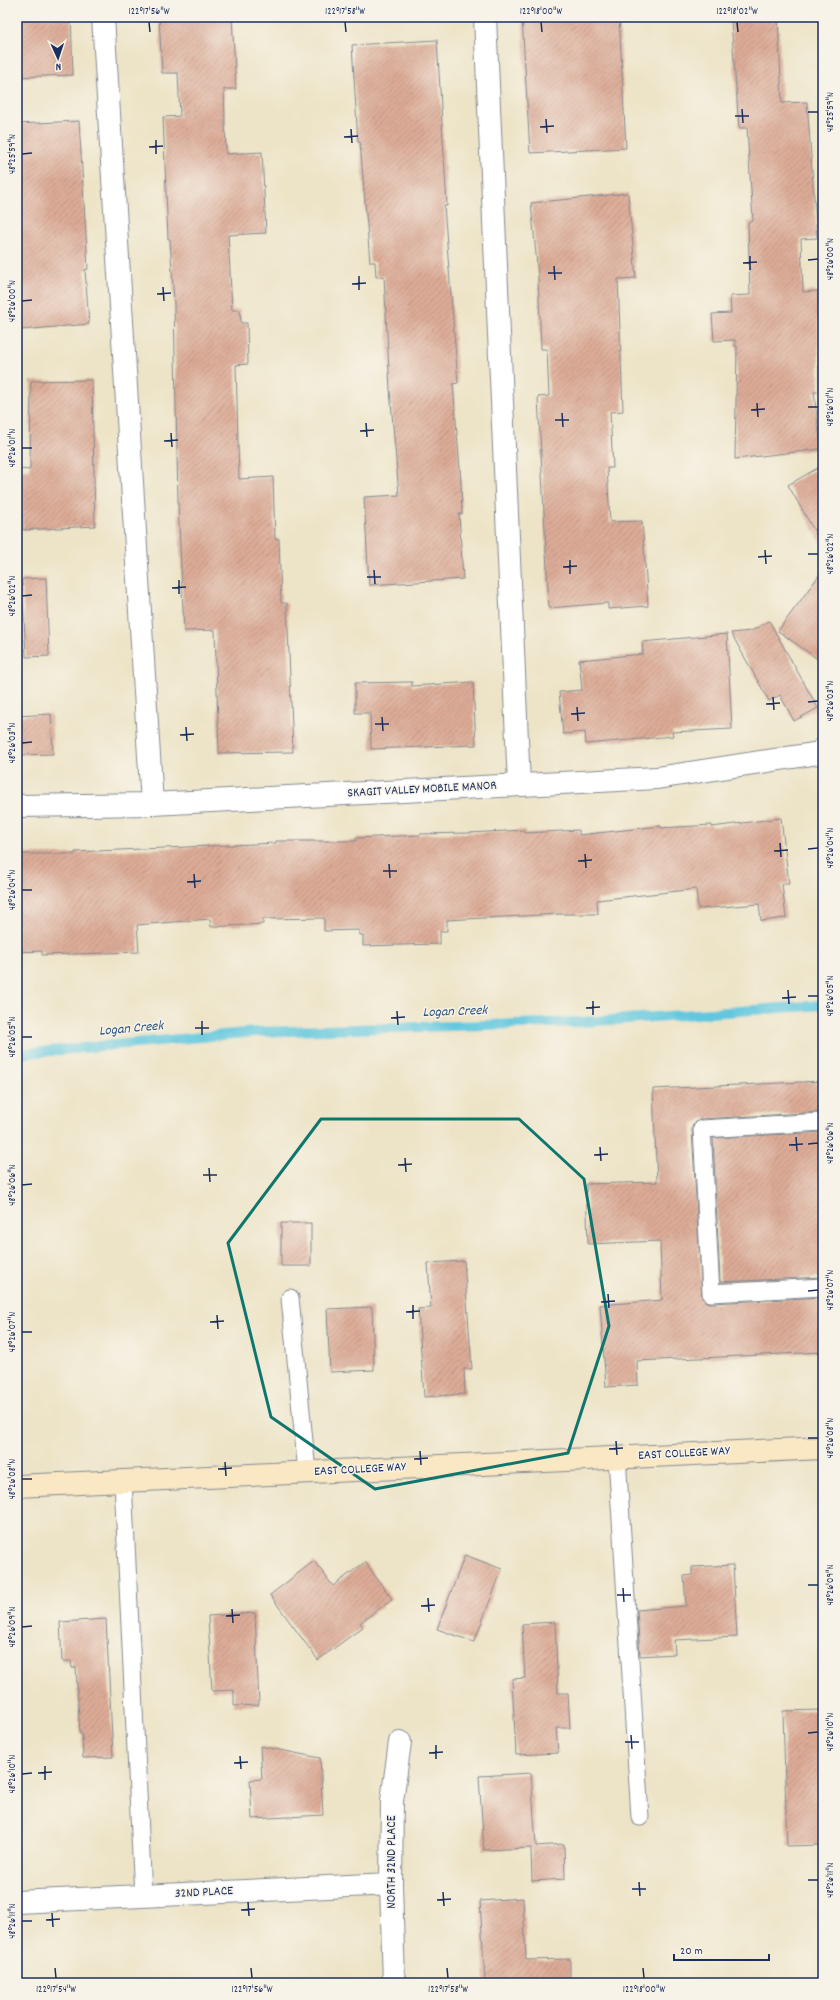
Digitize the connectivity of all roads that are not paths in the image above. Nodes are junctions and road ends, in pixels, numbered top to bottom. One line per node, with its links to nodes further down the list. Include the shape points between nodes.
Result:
1 (103, 17): 5 (street)
2 (484, 17): 4 (street)
3 (823, 749): 4 (street, SKAGIT VALLEY MOBILE MANOR, via 819,753 656,778)
4 (519, 785): 5 (street, SKAGIT VALLEY MOBILE MANOR)
5 (152, 804): 6 (street, SKAGIT VALLEY MOBILE MANOR)
6 (17, 806)
7 (823, 1122): 8 (lane, via 702,1129 711,1293)
8 (823, 1287)
9 (290, 1298): 12 (lane)
10 (823, 1448): 11 (main road, EAST COLLEGE WAY)
11 (617, 1457): 12 (main road, EAST COLLEGE WAY); 16 (lane)
12 (307, 1472): 13 (main road, EAST COLLEGE WAY)
13 (124, 1481): 14 (main road, EAST COLLEGE WAY); 18 (lane)
14 (17, 1486)
15 (400, 1742): 17 (street, NORTH 32ND PLACE, via 392,1801)
16 (640, 1817)
17 (391, 1884): 18 (street, 32ND PLACE); 20 (street, NORTH 32ND PLACE)
18 (143, 1896): 19 (street, 32ND PLACE)
19 (17, 1902)
20 (394, 1983)

